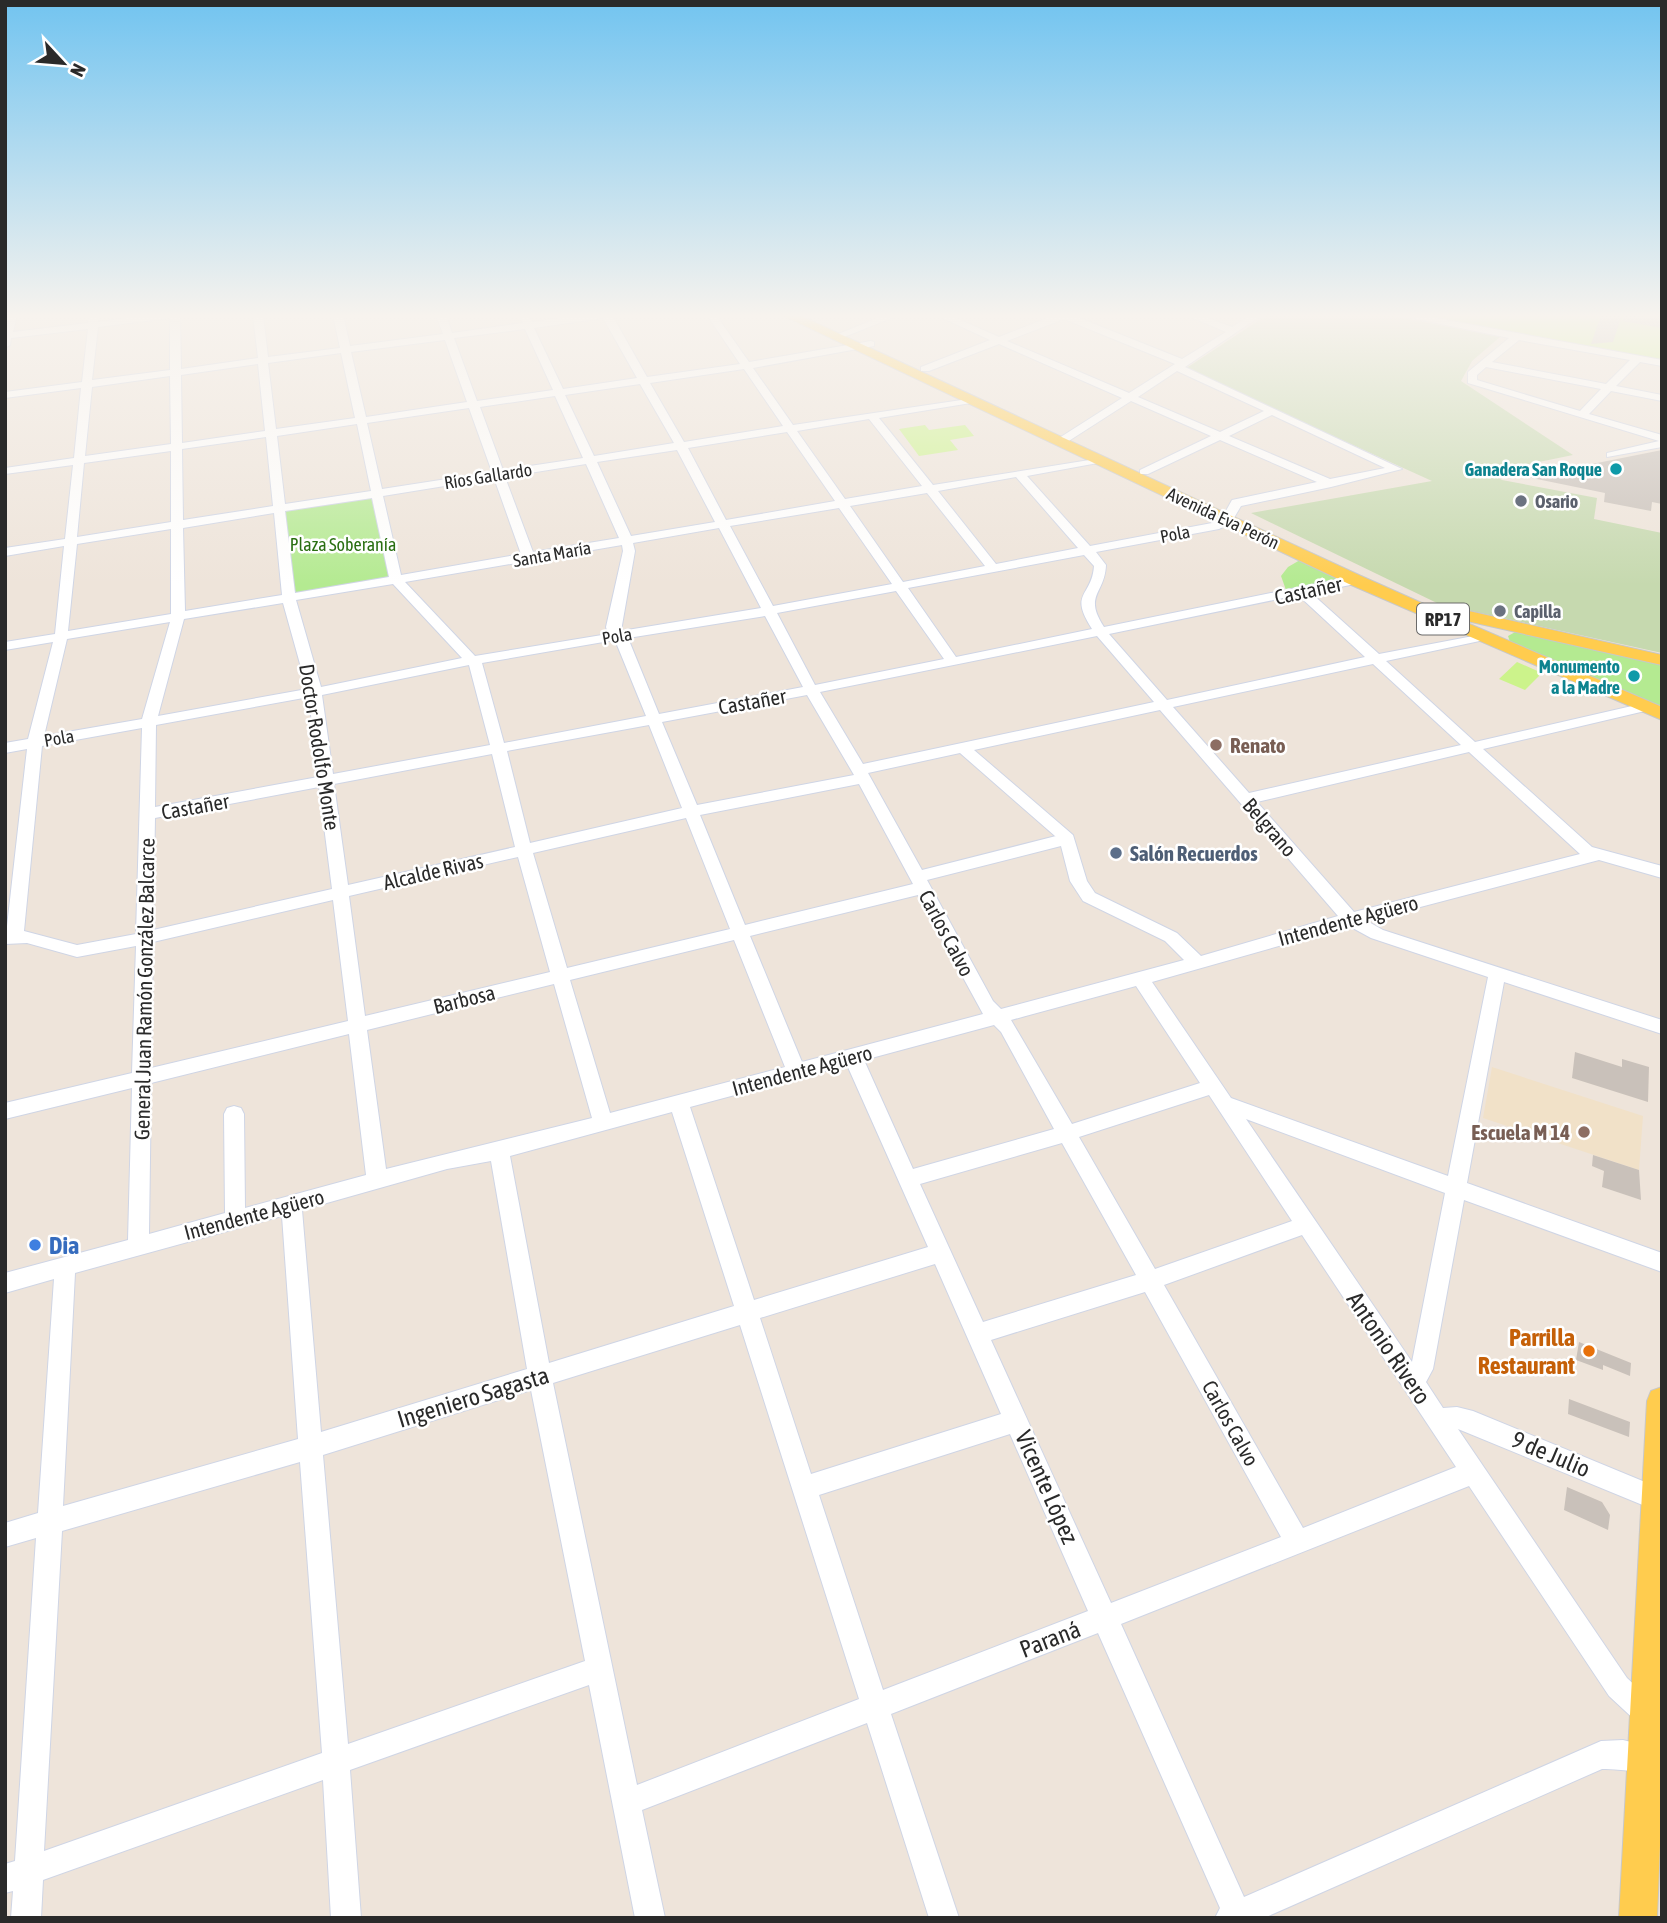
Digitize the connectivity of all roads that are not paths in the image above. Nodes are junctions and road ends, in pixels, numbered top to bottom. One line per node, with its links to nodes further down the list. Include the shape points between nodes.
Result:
1 (84, 405): 31 (street)
2 (176, 405): 27 (street, General Juan Ramón González Balcarce)
3 (267, 405): 22 (street, Doctor Rodolfo Monte)
4 (357, 405): 20 (street)
5 (473, 405): 20 (street); 34 (street)
6 (564, 405): 29 (street)
7 (657, 405): 26 (street, Carlos Calvo)
8 (772, 405): 21 (street)
9 (942, 405): 19 (street, Ríos Gallardo)
10 (982, 405): 24 (main road, Avenida Eva Perón / RP17)
11 (995, 405): 24 (main road, Avenida Eva Perón / RP17)
12 (1121, 405): 24 (street)
13 (1148, 405): 23 (street)
14 (1260, 405): 17 (street)
15 (1546, 405): 18 (street)
16 (1592, 405): 18 (street)
17 (1273, 411): 23 (street); 36 (street, Pola, via 1395,469)
18 (1582, 415): 25 (street)
19 (872, 416): 21 (street, Ríos Gallardo); 37 (street)
20 (360, 422): 22 (street); 38 (street)
21 (789, 429): 26 (street, Ríos Gallardo); 39 (street)
22 (271, 434): 27 (street); 40 (street, Doctor Rodolfo Monte)
23 (1220, 436): 33 (street); 36 (street)
24 (1065, 440): 30 (main road, Avenida Eva Perón / RP17); 33 (main road, Avenida Eva Perón / RP17)
25 (1662, 441): 28 (street)
26 (681, 446): 29 (street, Ríos Gallardo); 43 (street, Carlos Calvo)
27 (175, 448): 31 (street); 42 (street, General Juan Ramón González Balcarce)
28 (1611, 455)
29 (589, 460): 34 (street, Ríos Gallardo); 45 (street)
30 (1098, 460): 35 (street, Santa María); 41 (main road, Avenida Eva Perón / RP17)
31 (78, 461): 32 (street); 44 (street)
32 (5, 471)
33 (1144, 472): 41 (main road, Avenida Eva Perón / RP17)
34 (498, 475): 38 (street, Ríos Gallardo); 48 (street)
35 (1020, 475): 37 (street, Santa María); 46 (street, Belgrano)
36 (1331, 484): 41 (street, Pola, via 1236,503)
37 (933, 490): 39 (street, Santa María); 49 (street)
38 (378, 493): 40 (street, Ríos Gallardo); 50 (street)
39 (843, 504): 43 (street, Santa María); 52 (street)
40 (279, 509): 42 (street, Ríos Gallardo); 54 (street, Doctor Rodolfo Monte)
41 (1229, 516): 46 (street, Pola, via 1215,526); 51 (main road, Avenida Eva Perón / RP17); 57 (main road, Avenida Eva Perón / RP17, via 1417,601)
42 (177, 524): 44 (street, Ríos Gallardo); 56 (street, General Juan Ramón González Balcarce)
43 (724, 525): 45 (street, Santa María); 55 (street, Carlos Calvo)
44 (70, 541): 47 (street, Ríos Gallardo); 61 (street)
45 (627, 541): 48 (street, Santa María); 59 (street, via 629,551 613,627)
46 (1089, 551): 49 (street, Pola); 58 (street, Belgrano, via 1101,571 1087,605)
47 (5, 552)
48 (529, 558): 50 (street, Santa María)
49 (993, 569): 52 (street, Pola)
50 (397, 580): 54 (street, Santa María); 64 (street)
51 (1355, 580): 53 (street, Castañer); 60 (main road, Avenida Eva Perón / RP17)
52 (900, 586): 55 (street, Pola); 67 (street)
53 (1302, 592): 58 (street, Castañer); 65 (street)
54 (289, 599): 56 (street, Santa María); 69 (street, Doctor Rodolfo Monte)
55 (769, 611): 59 (street, Pola); 68 (street, Carlos Calvo)
56 (178, 618): 61 (street, Santa María); 73 (street, General Juan Ramón González Balcarce)
57 (1513, 627): 62 (main road, via 1502,634); 66 (main road, Avenida Eva Perón / RP17)
58 (1101, 633): 67 (street, Castañer); 70 (street, Belgrano)
59 (617, 636): 64 (street, Pola); 72 (street)
60 (1484, 636): 62 (main road, Avenida Eva Perón / RP17); 65 (street, Alcalde Rivas)
61 (61, 637): 63 (street, Santa María); 74 (street)
62 (1503, 645): 71 (main road, Avenida Eva Perón / RP17)
63 (5, 646)
64 (473, 660): 69 (street, Pola); 77 (street)
65 (1376, 660): 70 (street, Alcalde Rivas); 75 (street)
66 (1662, 660)
67 (953, 661): 68 (street, Castañer)
68 (811, 690): 72 (street, Castañer); 79 (street, Carlos Calvo)
69 (315, 692): 73 (street, Pola); 80 (street, Doctor Rodolfo Monte)
70 (1164, 705): 78 (street, Alcalde Rivas); 81 (street, Belgrano)
71 (1654, 710): 75 (street)
72 (653, 719): 77 (street, Castañer); 82 (street)
73 (149, 721): 74 (street, Pola); 83 (street, General Juan Ramón González Balcarce)
74 (35, 742): 76 (street, Pola); 92 (street)
75 (1471, 746): 81 (street); 86 (street)
76 (5, 748)
77 (499, 748): 80 (street, Castañer); 85 (street)
78 (964, 748): 79 (street, Alcalde Rivas); 84 (street)
79 (861, 774): 82 (street, Alcalde Rivas); 88 (street, Carlos Calvo)
80 (327, 781): 83 (street, Castañer); 89 (street, Doctor Rodolfo Monte)
81 (1247, 799): 90 (street, Belgrano)
82 (690, 812): 85 (street, Alcalde Rivas); 91 (street)
83 (147, 814): 93 (street, General Juan Ramón González Balcarce)
84 (1067, 839): 88 (street, Barbosa); 94 (street, via 1072,864 1090,897 1171,937)
85 (524, 850): 89 (street, Alcalde Rivas); 95 (street)
86 (1598, 855): 87 (street); 90 (street, Intendente Agüero)
87 (1662, 872)
88 (920, 882): 91 (street, Barbosa); 98 (street, Carlos Calvo)
89 (342, 892): 93 (street, Alcalde Rivas); 99 (street, Doctor Rodolfo Monte)
90 (1350, 919): 94 (street, Intendente Agüero); 96 (street, Belgrano, via 1377,934)
91 (739, 932): 95 (street, Barbosa); 102 (street)
92 (10, 937): 93 (street, Alcalde Rivas, via 26,936 81,952)
93 (146, 938): 103 (street, General Juan Ramón González Balcarce)
94 (1197, 963): 97 (street, Intendente Agüero)
95 (560, 974): 99 (street, Barbosa); 108 (street)
96 (1497, 974): 100 (street, Belgrano); 113 (street)
97 (1140, 978): 98 (street, Intendente Agüero); 104 (street, Antonio Rivero)
98 (996, 1016): 101 (street, Intendente Agüero); 109 (street, Carlos Calvo, via 1007,1027)
99 (359, 1026): 103 (street, Barbosa); 112 (street, Doctor Rodolfo Monte)
100 (1662, 1027)
101 (853, 1057): 102 (street, Intendente Agüero); 111 (street, Vicente López)
102 (796, 1071): 105 (street, Intendente Agüero)
103 (142, 1078): 106 (street, Barbosa); 117 (street, General Juan Ramón González Balcarce)
104 (1220, 1095): 109 (street); 113 (street); 116 (street, Antonio Rivero)
105 (679, 1103): 108 (street, Intendente Agüero); 123 (street)
106 (5, 1111)
107 (234, 1114): 115 (street)
108 (603, 1123): 110 (street, Intendente Agüero)
109 (1068, 1133): 111 (street); 121 (street, Carlos Calvo)
110 (499, 1151): 112 (street, Intendente Agüero); 125 (street)
111 (909, 1179): 118 (street, Vicente López)
112 (377, 1180): 114 (street, Intendente Agüero)
113 (1456, 1186): 119 (street); 126 (street, via 1422,1369)
114 (291, 1205): 115 (street, Intendente Agüero); 130 (street)
115 (235, 1220): 117 (street, Intendente Agüero)
116 (1306, 1225): 121 (street); 126 (street, Antonio Rivero)
117 (138, 1247): 120 (street, Intendente Agüero)
118 (940, 1253): 123 (street, Ingeniero Sagasta); 124 (street, Vicente López)
119 (1662, 1263)
120 (65, 1268): 122 (street, Intendente Agüero); 134 (street)
121 (1151, 1280): 124 (street); 136 (street, Carlos Calvo)
122 (5, 1283)
123 (747, 1311): 125 (street, Ingeniero Sagasta); 132 (street)
124 (978, 1334): 128 (street, Vicente López)
125 (540, 1377): 130 (street, Ingeniero Sagasta); 138 (street)
126 (1412, 1382): 129 (street, Antonio Rivero)
127 (1662, 1401): 133 (main road)
128 (1017, 1420): 132 (street); 137 (street, Vicente López)
129 (1437, 1420): 131 (street, Antonio Rivero); 133 (street, 9 de Julio, via 1473,1422)
130 (311, 1447): 134 (street, Ingeniero Sagasta); 141 (street)
131 (1471, 1473): 136 (street, Paraná); 140 (street, Antonio Rivero, via 1618,1687)
132 (804, 1488): 139 (street)
133 (1660, 1500): 140 (main road)
134 (48, 1523): 135 (street, Ingeniero Sagasta); 144 (street)
135 (5, 1535)
136 (1298, 1544): 137 (street, Paraná)
137 (1105, 1618): 139 (street, Paraná); 145 (street, Vicente López)
138 (598, 1669): 141 (street); 143 (street)
139 (875, 1707): 143 (street, Paraná); 149 (street)
140 (1646, 1713): 142 (main road)
141 (336, 1760): 144 (street); 147 (street)
142 (1653, 1761): 145 (street, via 1601,1755); 150 (main road)
143 (628, 1802): 148 (street)
144 (17, 1875): 146 (street)
145 (1236, 1917)
146 (26, 1918)
147 (346, 1918)
148 (650, 1918)
149 (944, 1918)
150 (1638, 1918)

